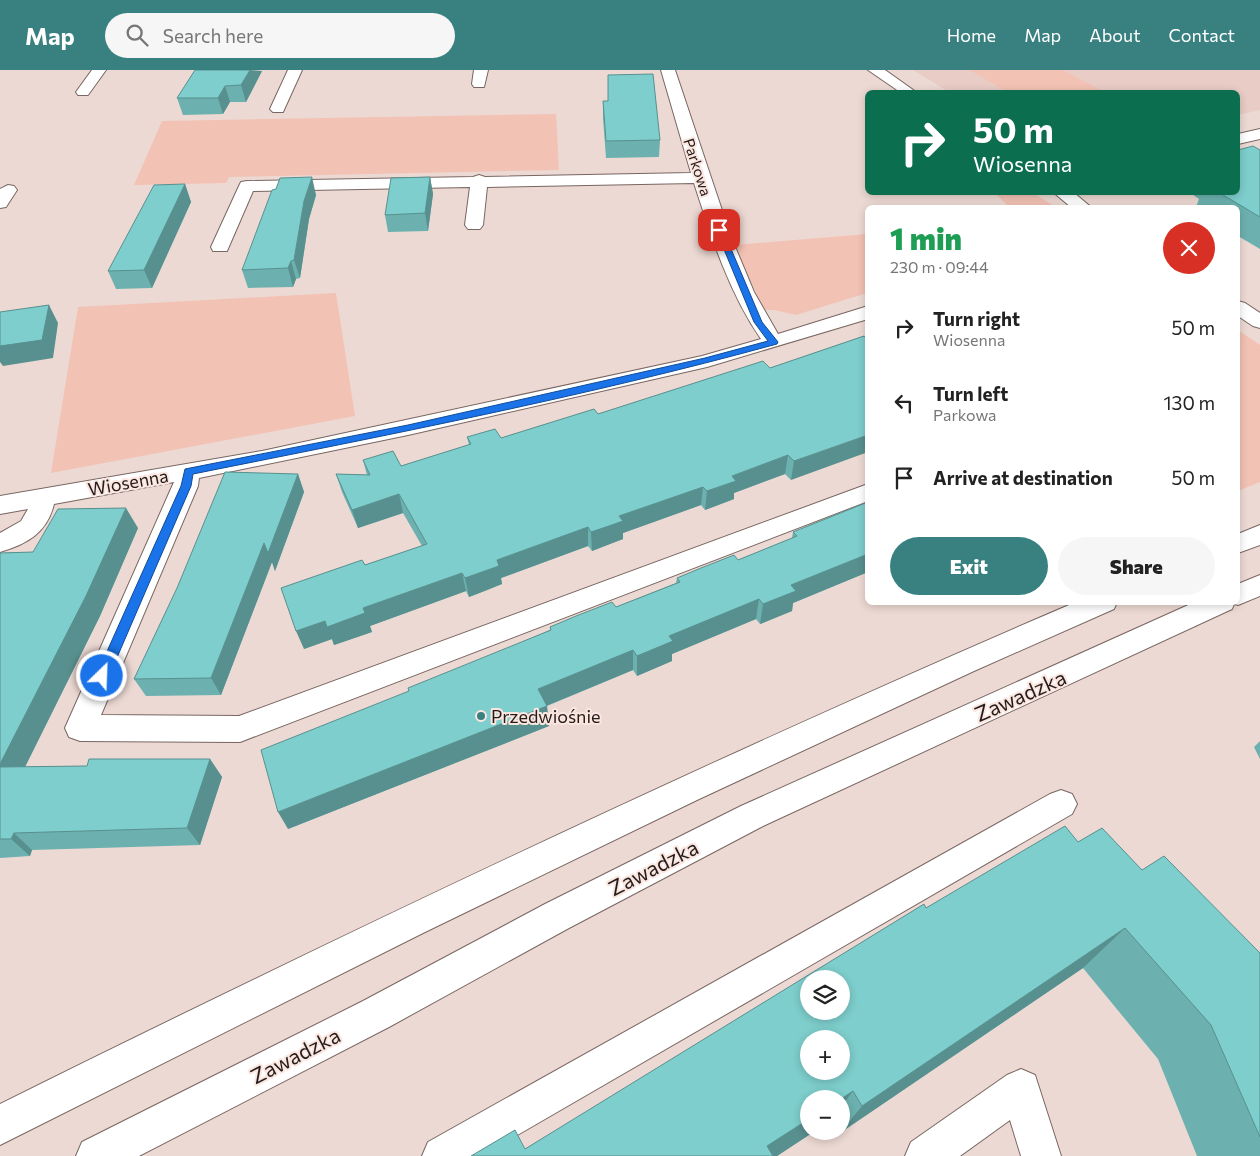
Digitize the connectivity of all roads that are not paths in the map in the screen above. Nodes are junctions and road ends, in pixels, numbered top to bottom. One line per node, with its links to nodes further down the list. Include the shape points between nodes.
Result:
1 (99, 70): 6 (street)
2 (295, 70): 7 (street)
3 (668, 70): 10 (street, Parkowa)
4 (876, 70): 5 (street)
5 (907, 90)
6 (83, 92)
7 (278, 109)
8 (1260, 134): 9 (street)
9 (1240, 139)
10 (700, 178): 11 (street); 19 (street, Parkowa, via 758,322)
11 (479, 180): 14 (street); 15 (street, via 247,186)
12 (1065, 195): 13 (street)
13 (1080, 205)
14 (474, 225)
15 (220, 247)
16 (1240, 308): 18 (street)
17 (865, 313): 19 (street, Wiosenna)
18 (1260, 322)
19 (774, 342): 20 (street, Wiosenna, via 697,363 408,428)
20 (188, 472): 21 (street, via 186,486 80,728 240,729); 22 (street, Wiosenna)
21 (865, 493)
22 (43, 497): 23 (street, Wiosenna); 25 (street, via 33,526 17,538)
23 (0, 505)
24 (1260, 534): 26 (street)
25 (0, 543)
26 (1240, 543)
27 (1260, 585): 28 (street)
28 (1240, 594)
29 (1097, 605): 32 (street, via 689,787)
30 (1215, 605): 33 (street, Zawadzka, via 752,816 376,1014)
31 (1061, 804): 34 (street)
32 (0, 1125)
33 (96, 1156)
34 (442, 1156)
35 (925, 1156): 36 (street, via 1021,1089)
36 (1041, 1156)

